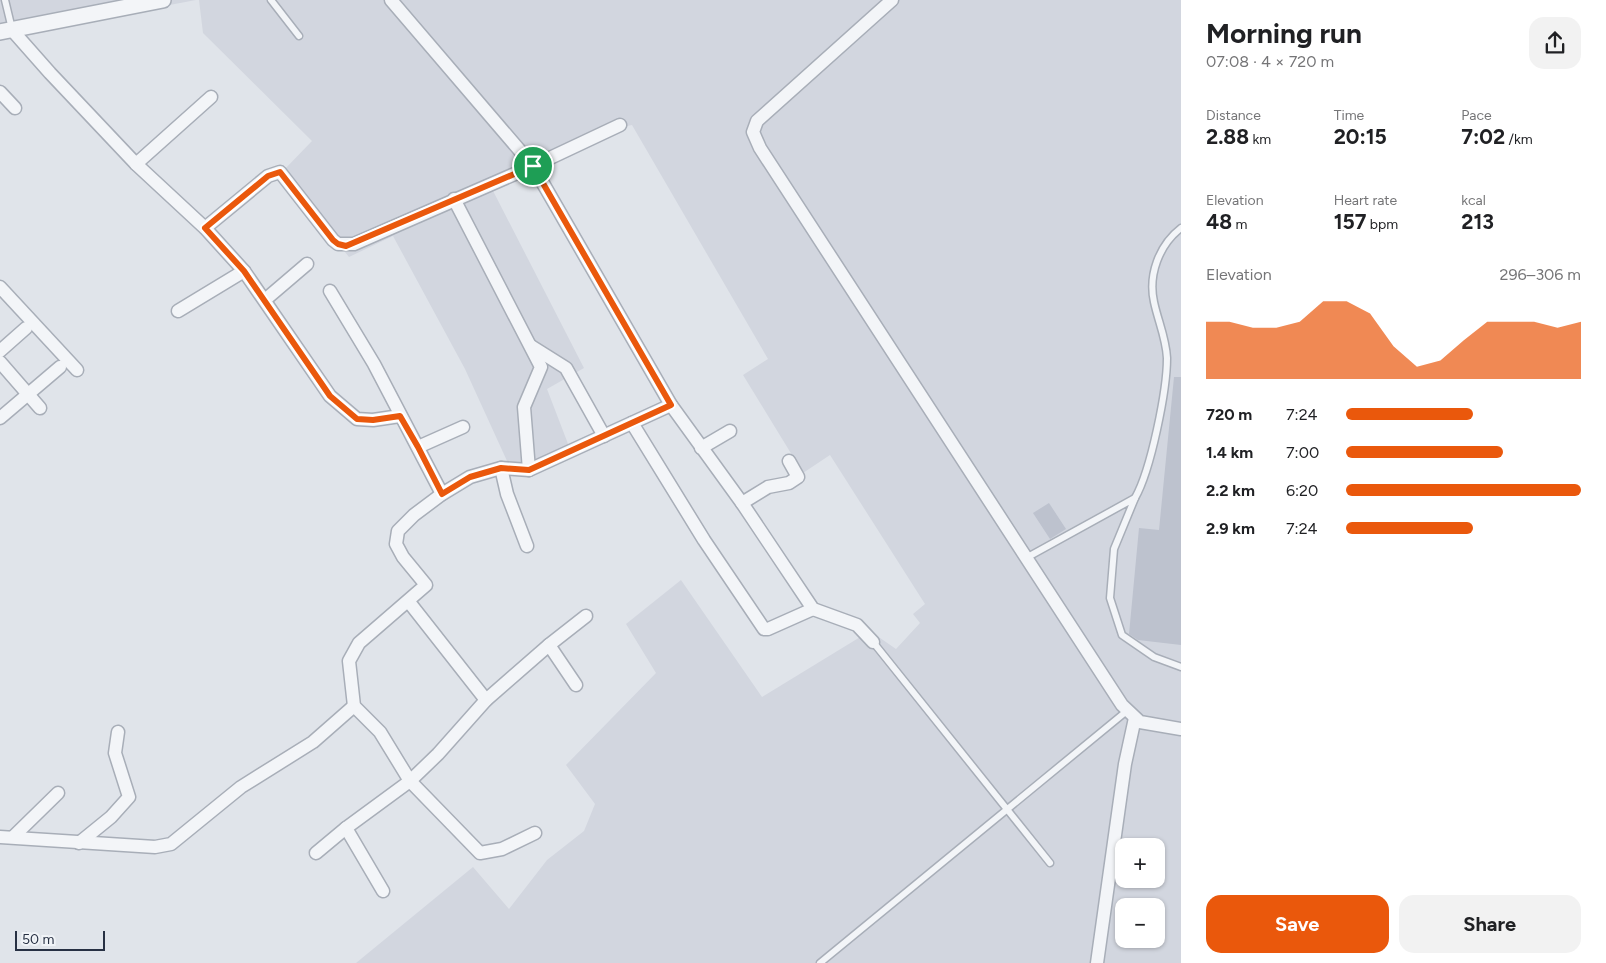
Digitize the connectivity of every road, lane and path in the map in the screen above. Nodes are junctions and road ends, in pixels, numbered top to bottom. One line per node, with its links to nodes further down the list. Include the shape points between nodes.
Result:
1 (5, 0): 6 (lane)
2 (163, 0): 6 (street)
3 (271, 0): 7 (lane)
4 (391, 0): 11 (street)
5 (892, 0): 45 (street, via 763,116 753,132)
6 (6, 31): 10 (street)
7 (299, 36)
8 (211, 98): 10 (street)
9 (620, 125): 11 (street)
10 (136, 164): 13 (street)
11 (533, 166): 12 (street); 28 (street)
12 (454, 200): 13 (street, via 346,246 333,240 280,172 268,176); 22 (street)
13 (205, 228): 16 (street)
14 (1181, 228): 42 (lane, via 1168,238 1154,270 1153,300 1167,359 1151,450 1143,484)
15 (307, 264): 19 (street)
16 (244, 271): 19 (street); 20 (street)
17 (0, 287): 26 (street)
18 (330, 291): 30 (street, via 374,364)
19 (266, 299): 30 (street, via 330,396 357,419)
20 (178, 311)
21 (26, 328): 23 (street)
22 (530, 345): 35 (street, via 566,368); 40 (street, via 541,366 524,407)
23 (0, 351)
24 (0, 362): 27 (street)
25 (60, 366): 27 (street)
26 (77, 370)
27 (28, 395): 29 (street); 31 (street)
28 (671, 405): 32 (street); 37 (street)
29 (40, 408)
30 (400, 416): 36 (street)
31 (0, 418)
32 (632, 423): 35 (street); 47 (street, via 704,540 764,629)
33 (463, 427): 36 (street)
34 (730, 431): 37 (street)
35 (604, 436): 40 (street)
36 (418, 447): 41 (street)
37 (701, 448): 43 (street)
38 (789, 461): 43 (street, via 798,477 789,483 768,487)
39 (501, 468): 40 (street); 41 (street, via 470,477); 44 (street, via 507,494)
40 (529, 470)
41 (442, 494): 46 (street, via 398,531 396,544 426,585)
42 (1135, 498): 45 (lane); 51 (lane, via 1114,549 1110,598 1122,635 1154,657)
43 (742, 503): 47 (street)
44 (527, 546)
45 (1026, 558): 55 (street)
46 (416, 595): 53 (street); 54 (street, via 359,643 348,662)
47 (813, 609): 49 (street, via 857,624)
48 (586, 616): 50 (street)
49 (873, 642): 60 (lane)
50 (549, 645): 52 (street); 53 (street)
51 (1181, 667)
52 (576, 685)
53 (486, 700): 58 (street)
54 (354, 706): 58 (street, via 380,732); 64 (street, via 313,742 241,787 171,844 155,847)
55 (1131, 714): 56 (street, via 1146,723); 60 (lane); 69 (street)
56 (1181, 729)
57 (118, 732): 64 (street, via 115,753 129,797)
58 (410, 781): 61 (street); 62 (street, via 480,853 502,849)
59 (58, 793): 63 (street)
60 (1006, 810): 66 (lane); 68 (lane)
61 (346, 828): 65 (street); 67 (street)
62 (535, 833)
63 (6, 837): 64 (street)
64 (79, 843)
65 (316, 853)
66 (1050, 863)
67 (383, 891)
68 (820, 963)
69 (1097, 963)

